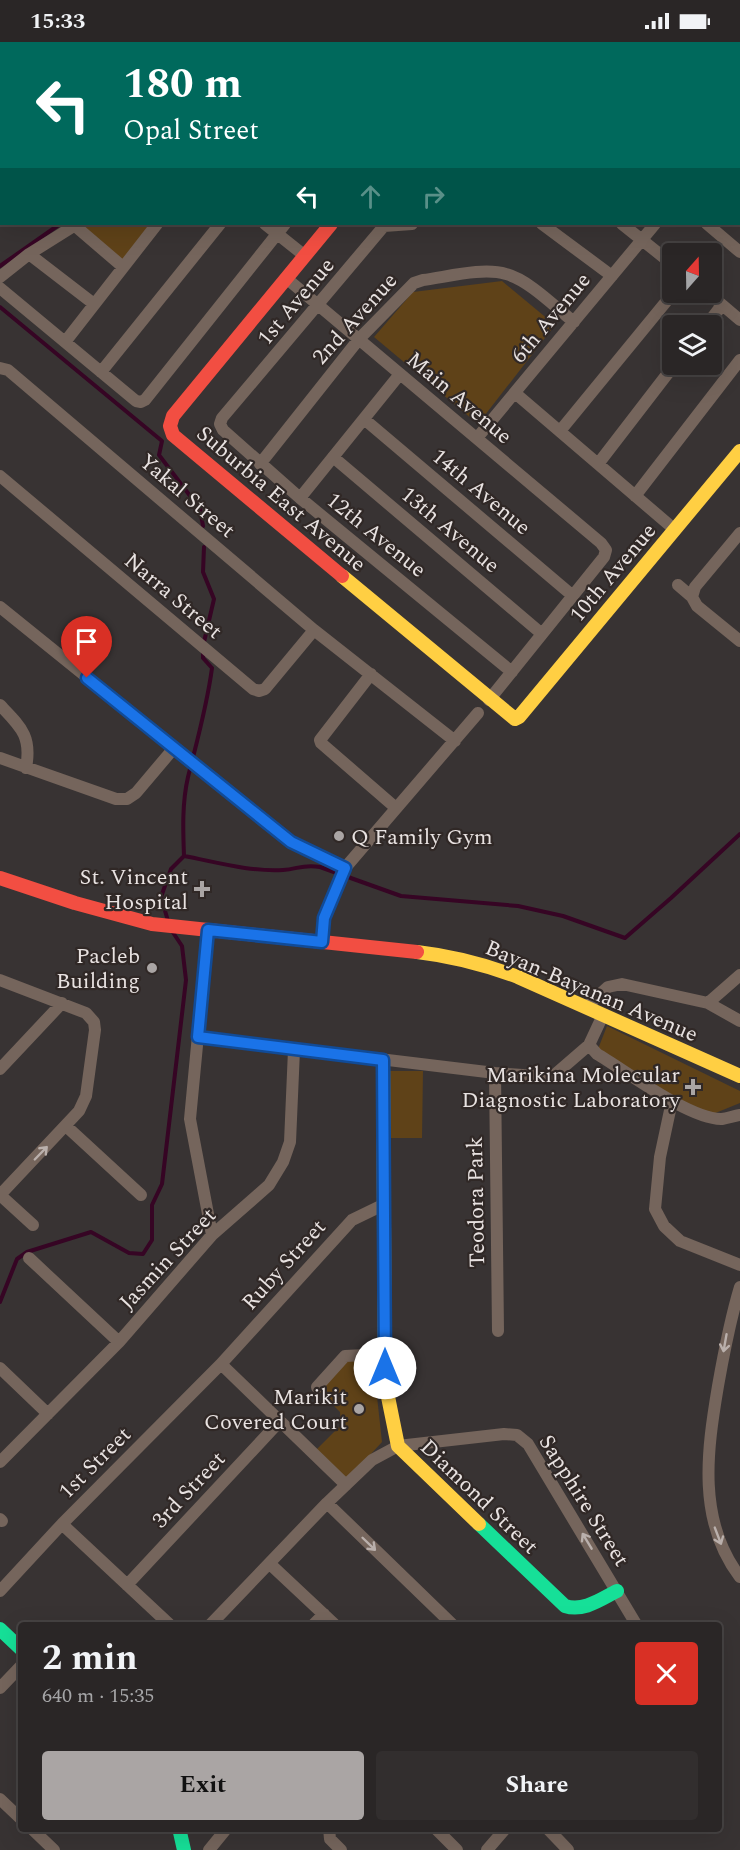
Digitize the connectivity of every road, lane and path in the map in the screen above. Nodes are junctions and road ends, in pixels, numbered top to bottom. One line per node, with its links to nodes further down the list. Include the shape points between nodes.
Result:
1 (74, 225): 16 (street)
2 (77, 225): 19 (street)
3 (156, 225): 19 (street)
4 (219, 225): 36 (street)
5 (266, 225): 13 (street)
6 (284, 225): 13 (street)
7 (330, 225): 17 (street, Suburbia East Avenue)
8 (384, 225): 28 (street, 1st Avenue)
9 (543, 225): 20 (street)
10 (623, 225): 14 (street)
11 (654, 225): 14 (street, 6th Avenue)
12 (708, 225): 15 (street)
13 (278, 234): 17 (street); 36 (street, via 145,400 136,400)
14 (642, 239): 18 (street); 20 (street, 6th Avenue)
15 (740, 252)
16 (29, 254): 21 (street); 26 (street)
17 (305, 256): 22 (street, Suburbia East Avenue)
18 (662, 256)
19 (123, 267): 26 (street)
20 (612, 276): 31 (street, 6th Avenue)
21 (0, 277)
22 (286, 278): 28 (street, Main Avenue); 62 (street, Suburbia East Avenue, via 173,416 173,435)
23 (0, 288): 33 (street)
24 (665, 303): 42 (street)
25 (720, 303): 27 (street)
26 (94, 304): 33 (street)
27 (722, 305): 29 (street); 30 (street)
28 (319, 306): 32 (street, Main Avenue); 41 (street, 1st Avenue)
29 (714, 315)
30 (740, 320)
31 (574, 322): 32 (street, 2nd Avenue, via 516,277 489,272 414,283); 39 (street, 6th Avenue)
32 (359, 339): 37 (street, Main Avenue); 46 (street, 2nd Avenue)
33 (65, 342): 36 (street)
34 (740, 360): 49 (street)
35 (0, 368): 57 (street, Yakal Street, via 8,370)
36 (101, 372)
37 (400, 374): 40 (street); 43 (street, Main Avenue)
38 (667, 375): 47 (street)
39 (515, 393): 42 (street); 43 (street, 6th Avenue)
40 (364, 419): 45 (street); 54 (street, 14th Avenue)
41 (220, 424): 46 (street, 12th Avenue)
42 (560, 431): 47 (street)
43 (477, 438): 54 (street, Main Avenue, via 606,550)
44 (740, 451): 51 (street, 10th Avenue)
45 (333, 457): 50 (street); 58 (street, 13th Avenue)
46 (260, 464): 50 (street, 12th Avenue)
47 (598, 464): 49 (street)
48 (0, 476): 57 (street, Narra Street, via 253,689 265,689)
49 (635, 496): 51 (street)
50 (300, 498): 60 (street, 12th Avenue)
51 (674, 529): 65 (street, 10th Avenue)
52 (740, 533): 55 (street, via 695,587)
53 (678, 585): 55 (street)
54 (573, 596): 58 (street)
55 (692, 597): 59 (street, via 697,606)
56 (0, 607): 67 (street)
57 (314, 630): 61 (street, Yakal Street)
58 (542, 634): 60 (street)
59 (740, 641)
60 (512, 672): 62 (street)
61 (371, 674): 66 (street, Yakal Street); 70 (street, via 320,740)
62 (489, 700): 65 (street, Suburbia East Avenue)
63 (0, 705): 69 (street, via 27,737)
64 (478, 713): 66 (street)
65 (515, 719)
66 (455, 741): 70 (street)
67 (174, 748): 69 (street, via 127,799 116,799); 71 (street, via 291,842)
68 (0, 759): 69 (street)
69 (26, 768)
70 (396, 808): 71 (street)
71 (342, 873): 74 (street, via 324,918)
72 (0, 879): 73 (street, Bayan-Bayanan Avenue, via 152,924)
73 (208, 930): 74 (street, Bayan-Bayanan Avenue); 82 (street)
74 (322, 942): 79 (street, Bayan-Bayanan Avenue, via 434,954 475,963)
75 (740, 975): 78 (street)
76 (0, 980): 77 (street)
77 (62, 1003): 86 (street); 91 (street, via 86,1013 94,1022 86,1096)
78 (708, 1004): 79 (street, via 622,984 608,987); 81 (street)
79 (586, 1007): 80 (street, Bayan-Bayanan Avenue)
80 (603, 1015): 83 (street); 88 (street, Bayan-Bayanan Avenue)
81 (740, 1021)
82 (198, 1037): 84 (street); 96 (street, via 190,1119)
83 (589, 1045): 87 (street, via 552,1077); 89 (street)
84 (294, 1050): 85 (street); 96 (street, Jasmin Street, via 290,1142 283,1162 269,1185)
85 (383, 1060): 87 (street); 94 (street, Diamond Street)
86 (0, 1069)
87 (495, 1072): 100 (street, Teodora Park)
88 (740, 1076)
89 (672, 1101): 90 (street, via 720,1119); 98 (street, via 654,1209 680,1241)
90 (740, 1115)
91 (66, 1126): 92 (street, one-way to 91); 93 (street)
92 (0, 1195): 95 (street)
93 (141, 1195)
94 (385, 1204): 102 (street, Diamond Street); 103 (street, Ruby Street, via 351,1220)
95 (33, 1226)
96 (212, 1235): 101 (street, Jasmin Street)
97 (29, 1258): 101 (street)
98 (740, 1265)
99 (740, 1287): 114 (street, one-way to 114, via 727,1334 708,1466 716,1532)
100 (498, 1331)
101 (119, 1341): 106 (street, Jasmin Street)
102 (385, 1354): 105 (street, via 345,1356); 108 (street, Diamond Street, via 385,1382)
103 (221, 1364): 107 (street); 112 (street, 1st Street)
104 (0, 1368): 106 (street)
105 (317, 1387)
106 (48, 1414): 109 (street, Jasmin Street)
107 (280, 1421): 110 (street); 115 (street, 3rd Street)
108 (398, 1446): 110 (street, Sapphire Street, via 372,1460); 117 (street, Diamond Street, via 565,1606 580,1608); 117 (street, Sapphire Street, one-way to 108, via 528,1444 518,1435)
109 (0, 1462)
110 (346, 1485): 111 (street, Sapphire Street)
111 (327, 1503): 113 (street, Sapphire Street); 123 (street, one-way to 123)
112 (62, 1524): 115 (street); 116 (street, 1st Street)
113 (270, 1564): 118 (street); 120 (street, Sapphire Street)
114 (740, 1577)
115 (127, 1585): 119 (street)
116 (0, 1591)
117 (617, 1591): 124 (street, Sapphire Street)
118 (324, 1614): 121 (street); 122 (street)
119 (168, 1622)
120 (213, 1622)
121 (316, 1622)
122 (332, 1622)
123 (450, 1622)
124 (635, 1622)
125 (0, 1629): 126 (street)
126 (18, 1645)
127 (18, 1669): 128 (street)
128 (0, 1688)
129 (0, 1799): 130 (street)
130 (18, 1816)
131 (35, 1832): 138 (street)
132 (180, 1832): 139 (street)
133 (224, 1832): 140 (street)
134 (329, 1832): 141 (street, via 330,1839)
135 (439, 1832): 142 (street)
136 (503, 1832): 143 (street)
137 (551, 1832): 144 (street)
138 (54, 1850)
139 (184, 1850)
140 (209, 1850)
141 (341, 1850)
142 (457, 1850)
143 (487, 1850)
144 (568, 1850)

